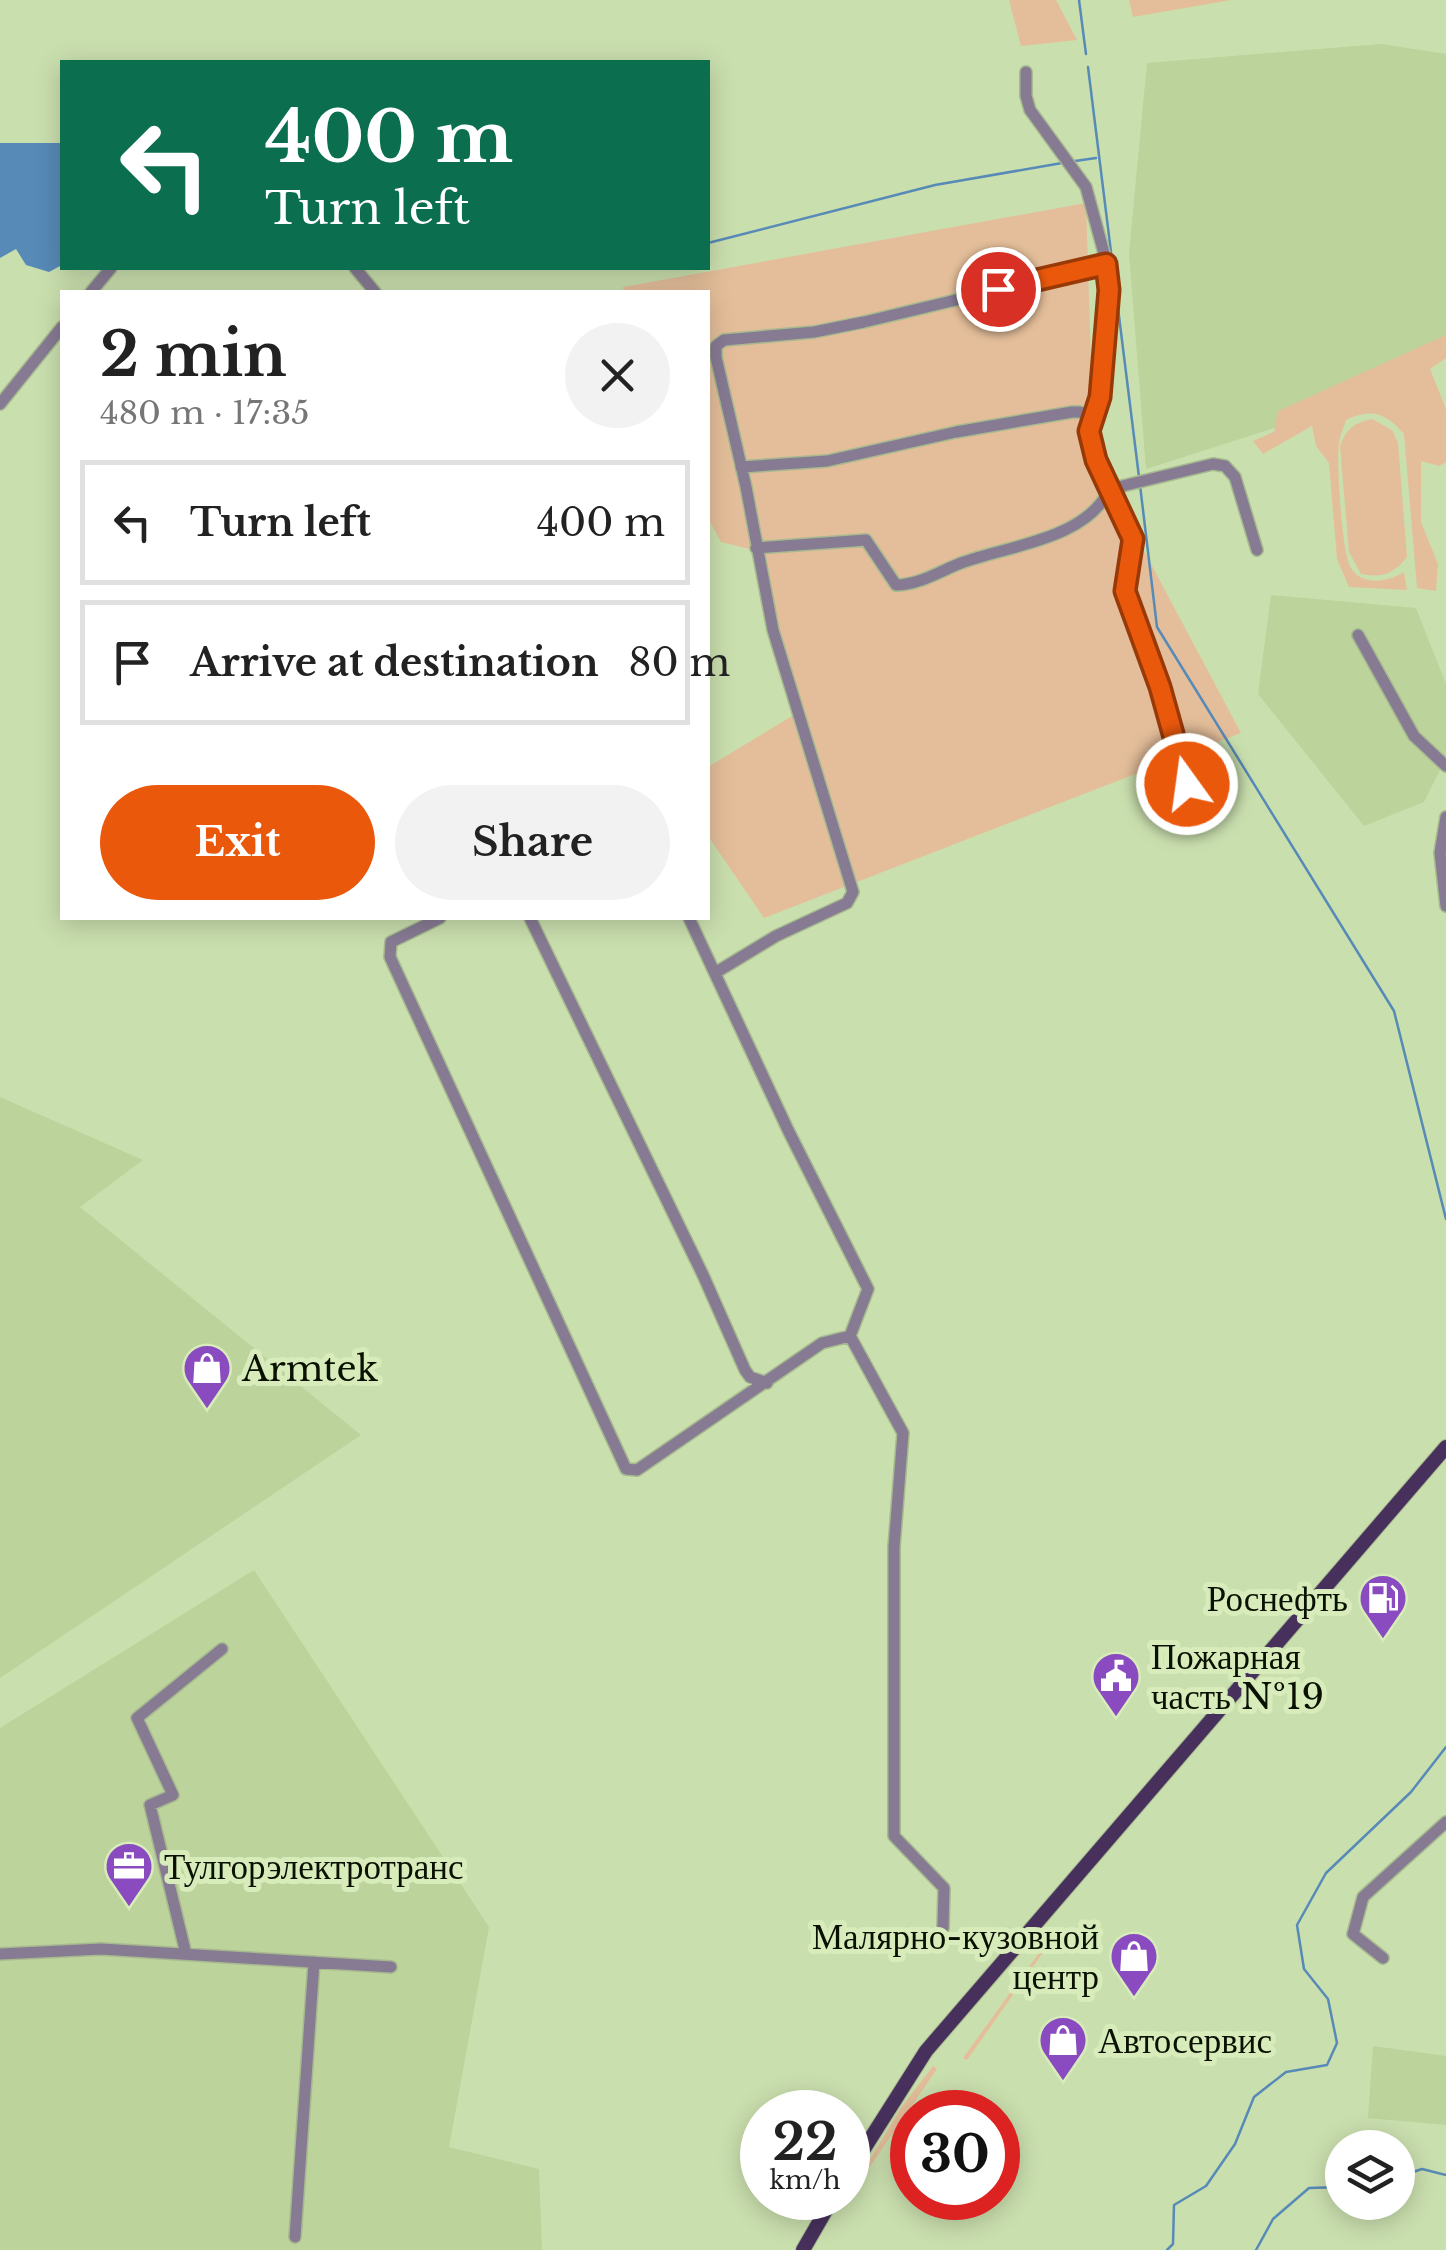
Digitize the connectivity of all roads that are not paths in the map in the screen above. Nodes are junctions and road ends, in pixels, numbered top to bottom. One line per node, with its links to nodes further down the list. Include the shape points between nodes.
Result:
1 (1026, 72): 2 (street, via 1030,110 1090,197)
2 (1106, 264): 9 (street, via 1100,397); 10 (street, via 864,322 719,342 716,357)
3 (109, 270): 5 (street)
4 (357, 270): 6 (street)
5 (93, 290)
6 (373, 290)
7 (60, 330): 8 (street)
8 (0, 404)
9 (1092, 418): 10 (street, via 1072,412 827,462); 11 (street, via 1096,460)
10 (741, 467): 12 (street)
11 (1110, 489): 12 (street, via 1102,506 1064,529 908,585 896,586 866,540); 13 (street, via 1202,464 1225,466 1235,476); 16 (street, via 1133,539 1125,591)
12 (756, 548): 22 (street, via 791,694 854,892 847,903)
13 (1257, 550)
14 (1358, 634): 15 (street, via 1414,736)
15 (1446, 766)
16 (1187, 784)
17 (1446, 817): 18 (street, via 1440,853)
18 (1446, 906)
19 (436, 920): 24 (street, via 391,942 390,957 626,1468 632,1472 650,1462)
20 (531, 920): 24 (street, via 746,1370)
21 (690, 920): 22 (street)
22 (715, 972): 23 (street, via 868,1289)
23 (850, 1336): 24 (street, via 822,1343); 28 (street, via 903,1433 894,1547 894,1836 944,1888)
24 (767, 1383)
25 (1446, 1447): 34 (main road, via 926,2051)
26 (222, 1649): 30 (street, via 137,1718 174,1796 150,1805)
27 (1446, 1822): 31 (street, via 1363,1897 1352,1934)
28 (936, 1942)
29 (0, 1954): 30 (street)
30 (186, 1954): 32 (street)
31 (1383, 1958)
32 (314, 1962): 33 (street); 36 (street)
33 (392, 1967)
34 (870, 2139)
35 (820, 2220): 37 (main road)
36 (295, 2237)
37 (802, 2250)

